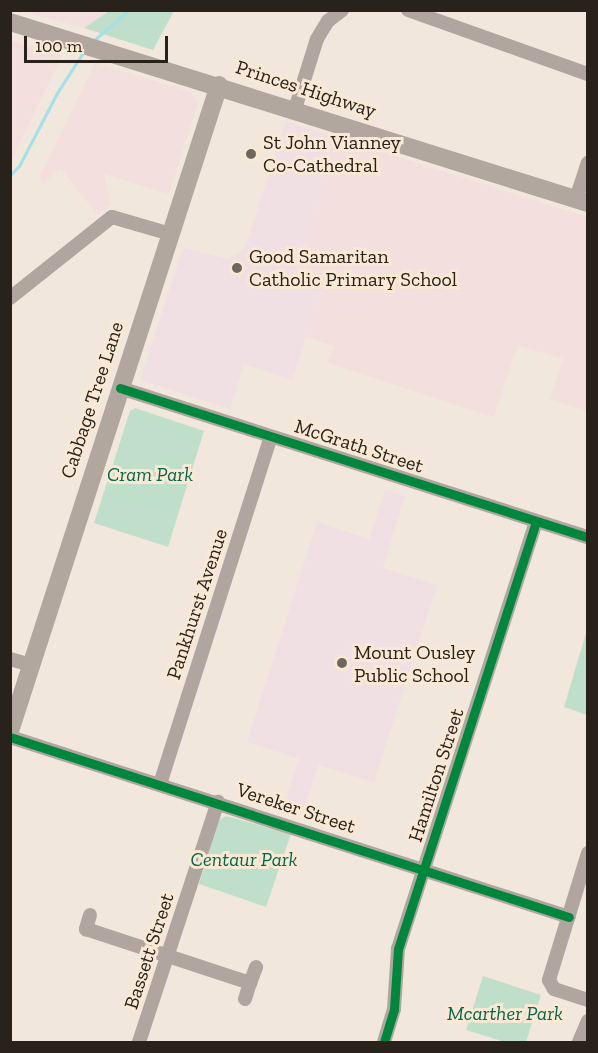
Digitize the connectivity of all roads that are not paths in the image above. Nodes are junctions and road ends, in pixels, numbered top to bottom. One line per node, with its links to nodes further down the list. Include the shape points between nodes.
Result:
1 (342, 10): 6 (street, via 328,21 317,39)
2 (408, 10): 4 (street)
3 (10, 22): 5 (main road, Princes Highway)
4 (588, 74)
5 (219, 85): 6 (main road, Princes Highway); 9 (main road, Cabbage Tree Lane)
6 (295, 109): 8 (main road, Princes Highway)
7 (588, 163): 8 (street)
8 (582, 201)
9 (170, 234): 10 (street, via 112,217); 11 (main road, Cabbage Tree Lane)
10 (10, 298)
11 (120, 388): 12 (street, McGrath Street); 16 (main road, Cabbage Tree Lane)
12 (271, 437): 13 (street, McGrath Street); 19 (street, Pankhurst Avenue)
13 (536, 522): 14 (street, McGrath Street); 22 (street, Hamilton Street)
14 (588, 537)
15 (10, 659): 16 (street)
16 (31, 665): 17 (main road, Cabbage Tree Lane)
17 (10, 731)
18 (10, 737): 19 (street, Vereker Street)
19 (160, 784): 20 (street, Vereker Street)
20 (218, 802): 22 (street, Vereker Street); 27 (street, Bassett Street)
21 (588, 853): 24 (street)
22 (424, 869): 24 (street, Vereker Street); 34 (street, Hamilton Street, via 398,949 394,1009)
23 (90, 915): 25 (street)
24 (569, 917): 31 (street, via 549,980 555,989)
25 (86, 929): 26 (street); 27 (street)
26 (81, 943)
27 (168, 954): 29 (street); 33 (street, Bassett Street)
28 (256, 967): 29 (street)
29 (250, 983): 30 (street)
30 (245, 999)
31 (588, 1000)
32 (588, 1021): 35 (street)
33 (139, 1042)
34 (384, 1042)
35 (579, 1042)

